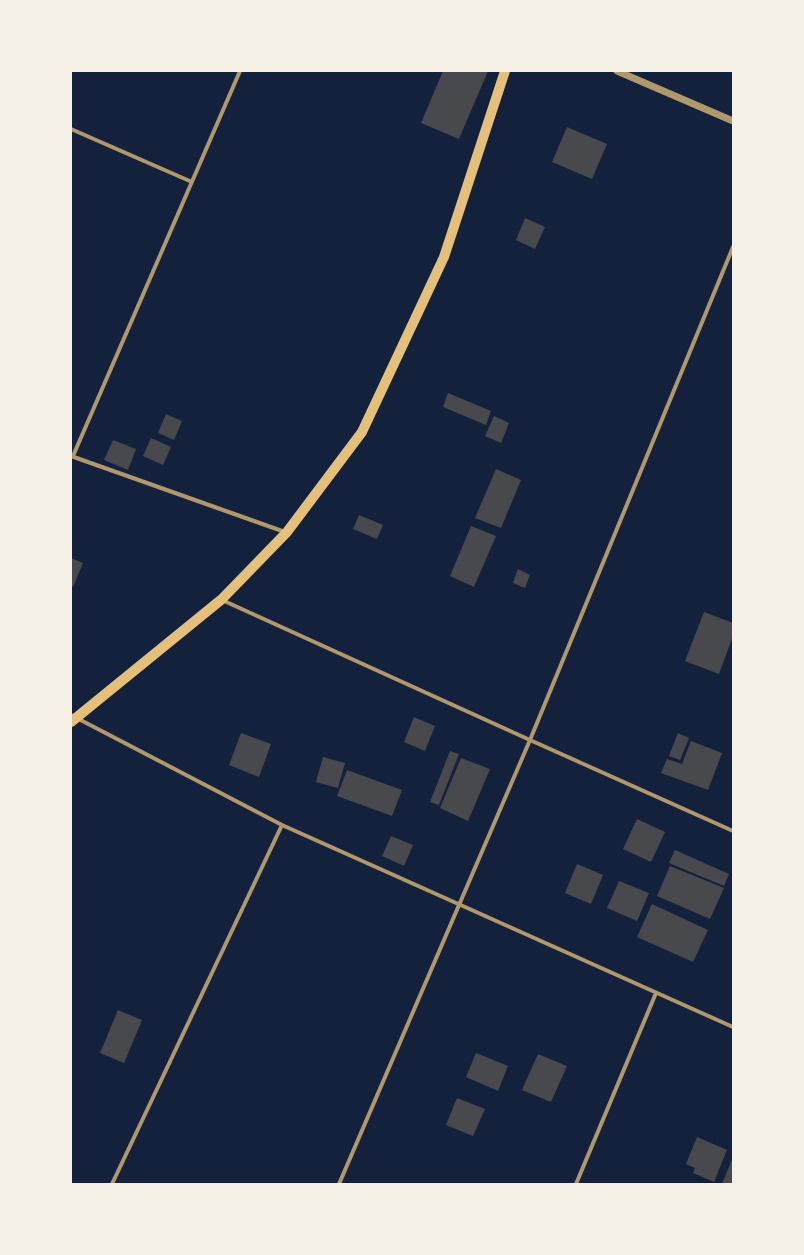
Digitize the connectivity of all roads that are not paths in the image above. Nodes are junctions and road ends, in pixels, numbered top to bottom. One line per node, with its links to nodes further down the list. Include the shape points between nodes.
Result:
1 (240, 71): 6 (street)
2 (505, 71): 9 (main road, via 444,257 362,432)
3 (617, 71): 4 (street)
4 (733, 121)
5 (71, 129): 6 (street)
6 (192, 182): 8 (street)
7 (733, 247): 12 (street)
8 (72, 456): 9 (street)
9 (287, 532): 10 (main road)
10 (222, 599): 11 (main road); 12 (street)
11 (73, 718): 14 (street)
12 (530, 740): 15 (street); 16 (street)
13 (733, 824): 15 (street)
14 (282, 825): 16 (street); 19 (street)
15 (732, 830)
16 (460, 905): 17 (street); 20 (street)
17 (656, 993): 18 (street); 21 (street)
18 (733, 1027)
19 (112, 1184)
20 (339, 1184)
21 (576, 1184)

